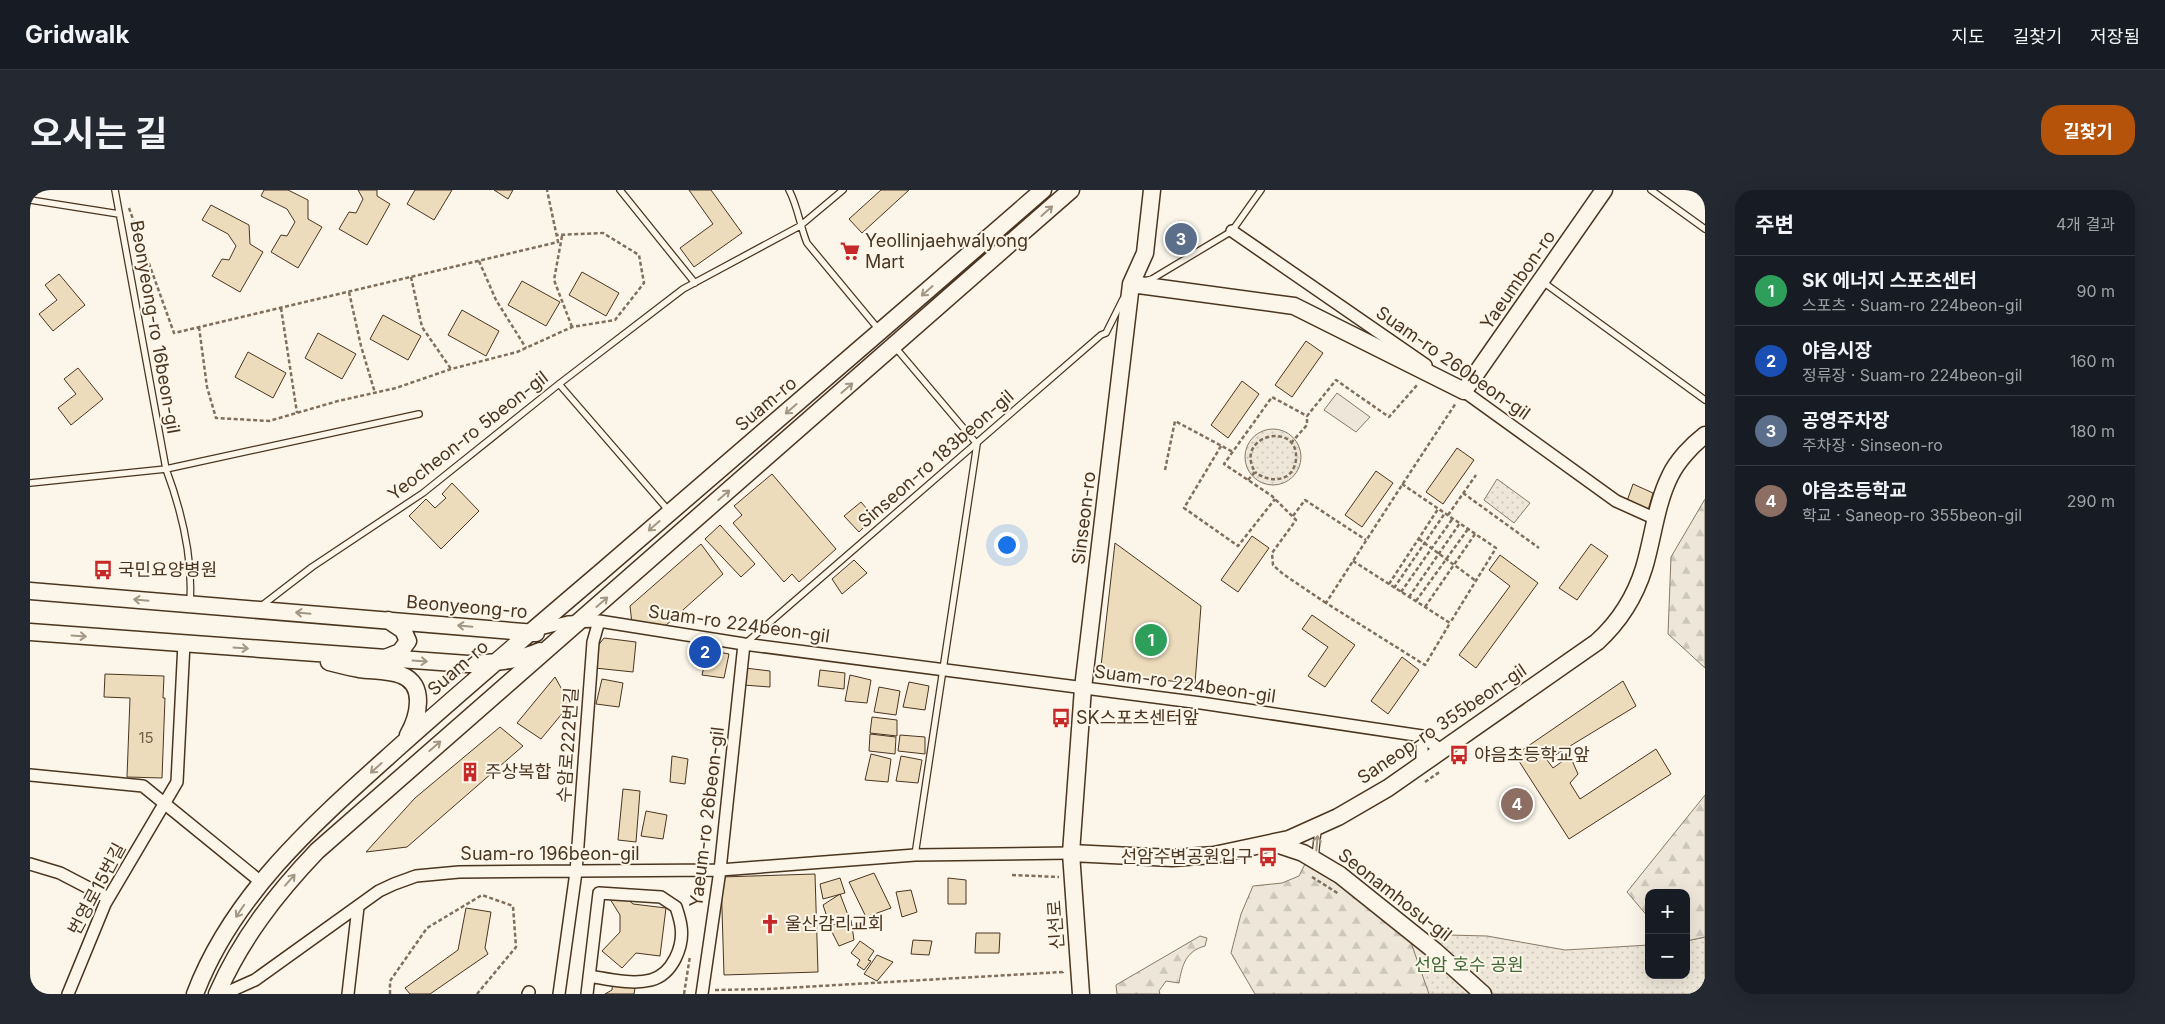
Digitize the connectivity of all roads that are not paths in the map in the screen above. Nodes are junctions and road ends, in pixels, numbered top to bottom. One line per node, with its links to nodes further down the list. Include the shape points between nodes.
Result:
1 (115, 190): 12 (lane, Beonyeong-ro 16beon-gil)
2 (620, 190): 17 (lane)
3 (790, 190): 13 (lane, via 797,205)
4 (843, 190): 13 (lane, Yeocheon-ro 5beon-gil)
5 (1043, 190): 19 (main road, Suam-ro, one-way to 19)
6 (1071, 190): 20 (main road, one-way to 6)
7 (1152, 190): 18 (main road, Sinseon-ro, via 1146,253)
8 (1261, 190): 15 (lane)
9 (1604, 190): 16 (main road, Yaeumbon-ro)
10 (1651, 190): 14 (lane)
11 (30, 200): 12 (lane)
12 (119, 214): 27 (lane, Beonyeong-ro 16beon-gil)
13 (800, 226): 17 (lane, Yeocheon-ro 5beon-gil); 19 (lane, via 807,243)
14 (1705, 229)
15 (1232, 231): 18 (lane, via 1152,279); 22 (street, Suam-ro 260beon-gil)
16 (1542, 281): 22 (main road, Yaeumbon-ro); 23 (lane)
17 (695, 283): 21 (lane, Yeocheon-ro 5beon-gil)
18 (1132, 284): 22 (main road, via 1294,306); 26 (lane, Sinseon-ro 183beon-gil, via 1106,333); 46 (main road, Sinseon-ro)
19 (881, 332): 29 (main road, Suam-ro, one-way to 29)
20 (895, 346): 26 (lane); 35 (main road, one-way to 20)
21 (559, 384): 29 (lane); 33 (lane, Yeocheon-ro 5beon-gil, via 423,493)
22 (1464, 392): 30 (street, Suam-ro 260beon-gil, via 1616,501)
23 (1705, 400)
24 (420, 414): 27 (lane)
25 (1705, 435): 30 (main road, Saneop-ro 355beon-gil, via 1670,475)
26 (977, 444): 40 (lane, Sinseon-ro 183beon-gil); 45 (lane)
27 (166, 469): 28 (lane); 32 (lane, Beonyeong-ro 16beon-gil, via 178,502 190,556)
28 (30, 484)
29 (670, 513): 38 (main road, Suam-ro, one-way to 38)
30 (1656, 519): 49 (main road, Saneop-ro 355beon-gil, via 1644,569 1631,599 1612,628 1597,642)
31 (30, 591): 32 (main road, Beonyeong-ro, one-way to 31)
32 (190, 604): 33 (main road, Beonyeong-ro)
33 (257, 609): 34 (main road, Beonyeong-ro, one-way to 33)
34 (387, 620): 38 (main road, Beonyeong-ro, one-way to 34); 43 (main road, via 404,630 408,641 400,652)
35 (580, 620): 36 (street, Suam-ro 224beon-gil); 38 (street, Suam-ro 224beon-gil); 41 (main road)
36 (599, 621): 40 (street, Suam-ro 224beon-gil); 60 (street, 수암로222번길, via 593,642)
37 (30, 632): 39 (main road, one-way to 39)
38 (531, 632): 41 (main road, Beonyeong-ro, via 545,637); 44 (main road, Suam-ro)
39 (184, 644): 42 (main road, one-way to 42); 52 (street, 번영로15번길, via 177,782)
40 (744, 644): 45 (street, Suam-ro 224beon-gil); 59 (street, Yaeum-ro 26beon-gil)
41 (552, 645): 44 (main road); 65 (main road, one-way to 41, via 248,934 290,880 346,824)
42 (278, 650): 43 (main road); 48 (main road, via 406,677 417,694 418,709)
43 (383, 658): 44 (main road, one-way to 44)
44 (495, 663): 48 (main road, Suam-ro)
45 (942, 670): 46 (street, Suam-ro 224beon-gil); 56 (lane)
46 (1083, 688): 47 (street, Suam-ro 224beon-gil); 55 (main road, Sinseon-ro)
47 (1422, 736): 49 (street); 50 (street)
48 (400, 746): 61 (main road, Suam-ro, one-way to 61, via 318,820)
49 (1442, 751): 50 (main road, Saneop-ro 355beon-gil)
50 (1422, 764): 53 (main road, Saneop-ro 355beon-gil, via 1372,798)
51 (30, 775): 52 (street, via 142,786)
52 (163, 803): 61 (street); 62 (street, 번영로15번길)
53 (1318, 826): 54 (main road, Saneop-ro 355beon-gil, via 1289,840); 57 (lane, one-way to 53)
54 (1273, 843): 55 (main road, Saneop-ro 355beon-gil, via 1214,855 1172,858); 57 (main road, Seonamhosu-gil)
55 (1071, 853): 56 (street, Suam-ro 196beon-gil); 72 (main road, 신선로)
56 (915, 855): 59 (street, Suam-ro 196beon-gil)
57 (1315, 860): 73 (main road, Seonamhosu-gil, via 1340,875 1435,950)
58 (30, 864): 62 (street, via 60,873)
59 (720, 870): 60 (street, Suam-ro 196beon-gil); 66 (street, Yaeum-ro 26beon-gil)
60 (576, 872): 63 (street, Suam-ro 196beon-gil, via 459,872 416,876 379,891); 70 (street, 수암로222번길)
61 (261, 882): 68 (main road, Suam-ro, one-way to 68, via 230,925)
62 (108, 898): 67 (street, 번영로15번길)
63 (358, 907): 65 (street, Suam-ro 196beon-gil, via 255,980 234,990); 69 (street)
64 (589, 976): 64 (street, via 599,893 661,897 676,906 682,927 679,949 674,963 664,975 651,980 632,981); 71 (street)
65 (218, 992)
66 (703, 992)
67 (68, 994)
68 (195, 994)
69 (348, 994)
70 (559, 994)
71 (587, 994)
72 (1081, 994)
73 (1483, 994)

